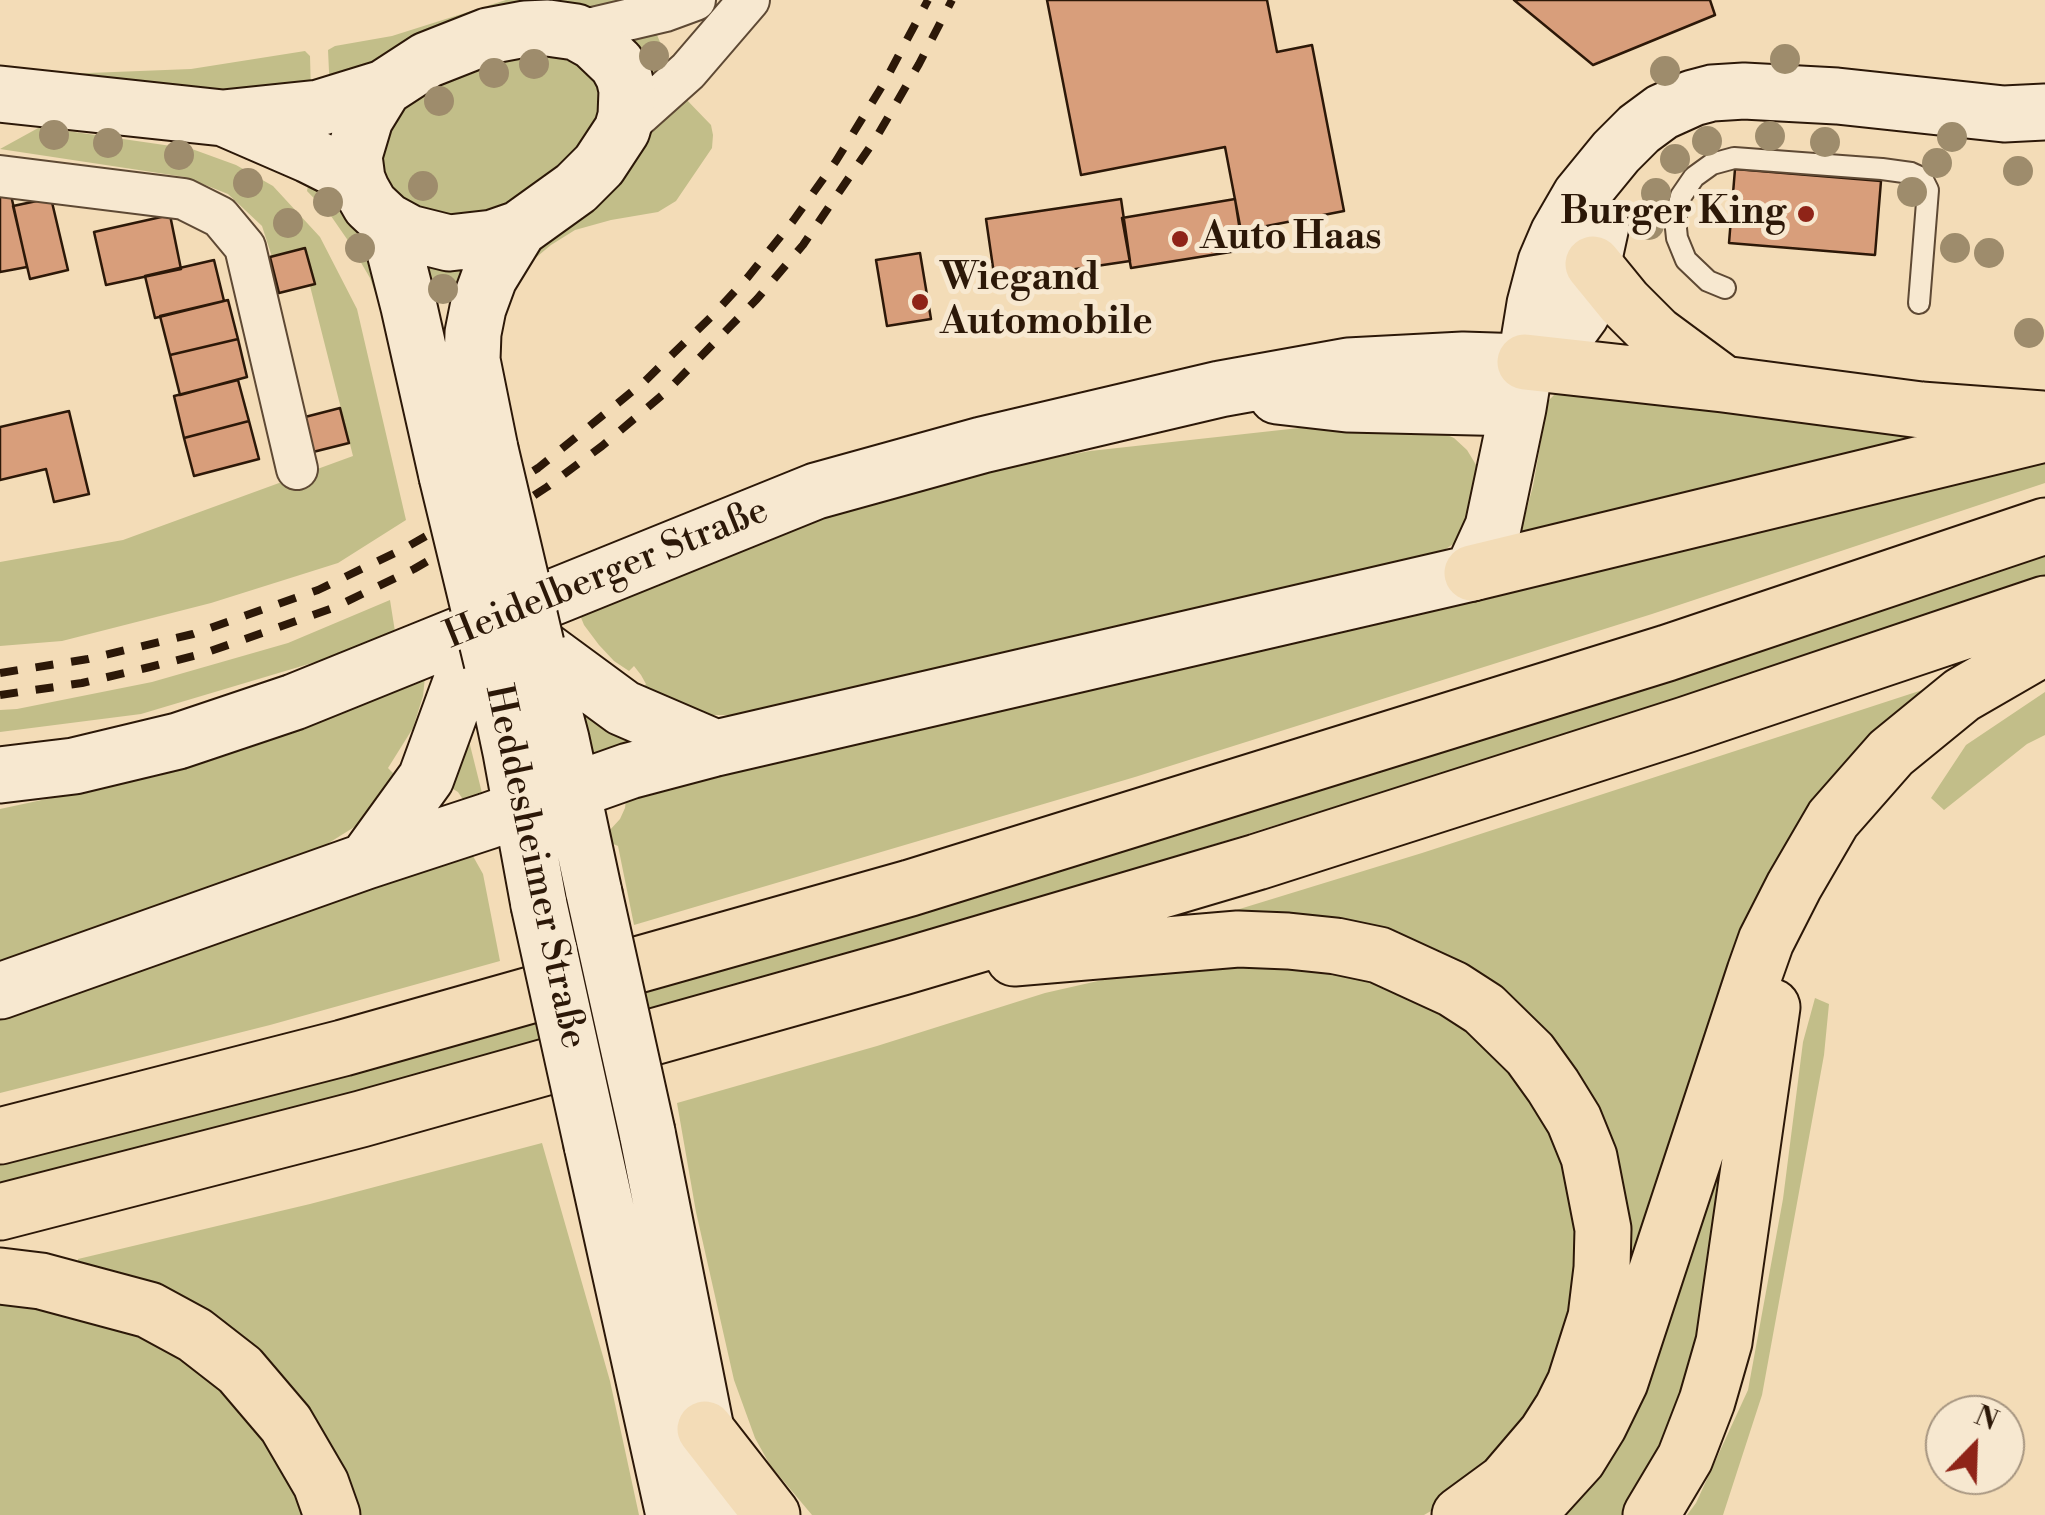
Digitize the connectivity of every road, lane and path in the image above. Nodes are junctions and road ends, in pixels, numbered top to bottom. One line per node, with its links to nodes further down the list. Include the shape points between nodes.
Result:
1 (695, 0): 3 (street)
2 (749, 0): 8 (street, via 688,70)
3 (576, 32): 4 (main road, via 548,28 488,36 428,60); 8 (main road, via 604,51 624,77)
4 (384, 88): 7 (main road, via 319,108); 11 (main road, via 354,156)
5 (0, 94): 7 (main road)
6 (2045, 112): 9 (main road, via 1712,93 1662,112)
7 (223, 118): 11 (main road, via 309,155)
8 (622, 130): 12 (main road, via 599,166)
9 (1616, 152): 13 (main road); 17 (main road, via 1580,196 1546,262)
10 (0, 176): 21 (street, via 184,199 220,217 245,248)
11 (372, 200): 12 (main road, via 409,233 448,242); 20 (main road, Heddesheimer Straße)
12 (520, 229): 20 (main road, Heddesheimer Straße, via 478,308)
13 (1594, 264): 16 (highway, via 1656,334); 17 (main road, via 1582,313)
14 (1725, 288): 15 (lane, via 1686,260 1677,238 1681,196 1694,177 1734,158 1882,169 1922,178 1928,190)
15 (1919, 304)
16 (1723, 384): 17 (highway); 18 (highway)
17 (1522, 385): 23 (main road, via 1493,527); 28 (main road, Heidelberger Straße, via 1463,360 1348,366 982,445 816,491 294,702 178,741)
18 (2045, 419)
19 (2045, 434): 23 (highway)
20 (469, 462): 26 (main road, Heddesheimer Straße, bridge); 26 (main road, Heddesheimer Straße, bridge, via 478,610)
21 (297, 469)
22 (2045, 526): 34 (highway, via 1668,653 910,888 343,1048)
23 (1472, 573): 27 (main road)
24 (2045, 604): 32 (highway, via 1685,726)
25 (2045, 646): 31 (highway, via 1962,695 1892,753 1833,819)
26 (497, 660): 27 (main road); 29 (main road, Heddesheimer Straße); 30 (main road, via 426,778)
27 (716, 748): 29 (main road)
28 (0, 776)
29 (547, 799): 30 (main road); 37 (main road, Heddesheimer Straße, bridge, via 594,893); 39 (main road, Heddesheimer Straße, bridge, via 539,906)
30 (366, 860): 33 (main road)
31 (1794, 886): 43 (highway, via 1755,972 1620,1382 1578,1459); 44 (highway, via 1724,1342 1684,1458)
32 (902, 968): 35 (highway); 42 (highway, via 1238,939 1288,941 1379,955 1453,989 1504,1028 1574,1120 1603,1229 1602,1268 1592,1330 1562,1409 1504,1482)
33 (0, 990)
34 (0, 1136)
35 (0, 1212)
36 (0, 1276): 38 (highway, via 41,1280 149,1310 195,1335 240,1370 286,1424)
37 (705, 1428): 40 (main road, Heddesheimer Straße); 41 (highway)
38 (332, 1515)
39 (674, 1515)
40 (723, 1515)
41 (772, 1515)
42 (1460, 1515)
43 (1527, 1515)
44 (1651, 1515)

